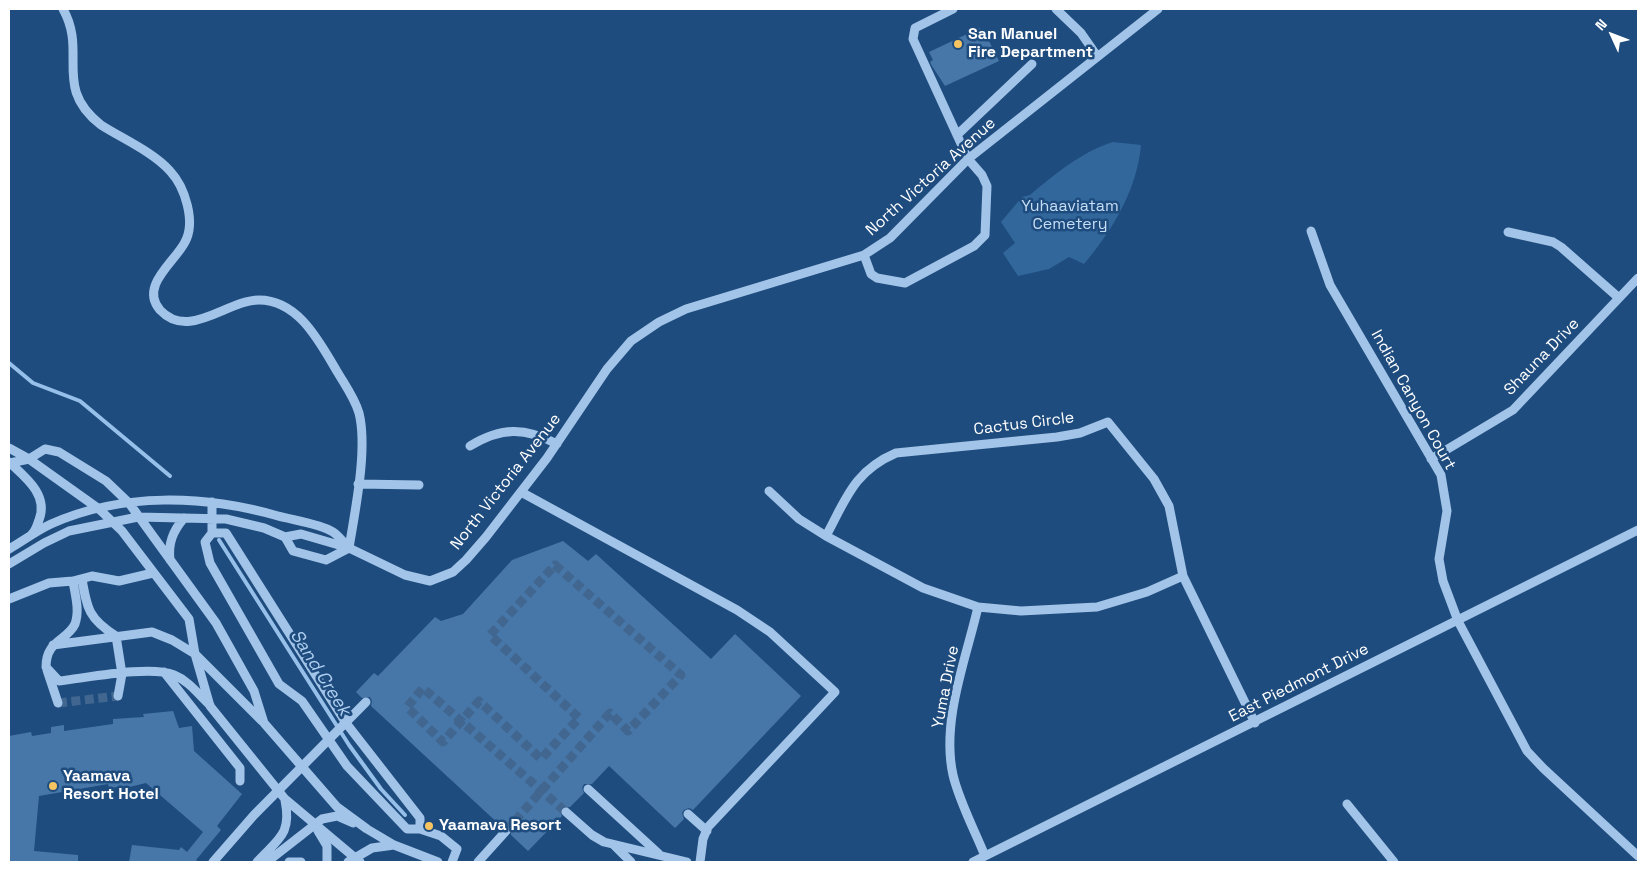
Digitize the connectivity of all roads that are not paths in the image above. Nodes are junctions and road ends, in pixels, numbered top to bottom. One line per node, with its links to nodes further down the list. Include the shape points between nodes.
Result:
1 (63, 9): 20 (street, via 71,29 74,89 78,101 101,125 162,163 172,173 185,200 189,228 186,240 155,284 155,302 168,316 182,321 199,320 246,301 259,300 273,301 300,318 322,346 359,413)
2 (952, 9): 7 (street, via 915,28 913,38)
3 (1056, 9): 5 (street, via 1081,33)
4 (1158, 9): 5 (street, North Victoria Avenue)
5 (1096, 56): 8 (street, North Victoria Avenue)
6 (1032, 64): 7 (street)
7 (957, 135): 8 (street)
8 (968, 160): 11 (street, North Victoria Avenue, via 890,238); 11 (street, via 987,186 985,235 974,246 905,283 871,274)
9 (1310, 231): 18 (street, Indian Canyon Court, via 1330,284)
10 (1508, 232): 13 (street, via 1553,242)
11 (864, 255): 14 (street, North Victoria Avenue, via 686,309 659,322 631,341 607,369)
12 (1638, 278): 13 (street, Shauna Drive)
13 (1619, 298): 18 (street, Shauna Drive, via 1513,410)
14 (556, 444): 15 (street, via 523,431 486,436); 23 (street, North Victoria Avenue)
15 (470, 446)
16 (9, 448): 17 (street)
17 (28, 459): 19 (street); 25 (street, via 45,449 59,452 106,481); 26 (street)
18 (1431, 459): 45 (street, Indian Canyon Court, via 1440,475 1447,511 1439,559 1443,581)
19 (9, 462): 35 (street, via 36,490 41,502 41,516 35,532)
20 (358, 484): 21 (street); 36 (street)
21 (419, 485)
22 (770, 491): 33 (street, via 799,519)
23 (521, 492): 36 (street, North Victoria Avenue, via 466,560 453,572 430,581 405,575); 70 (street, via 737,610 770,632 835,692)
24 (212, 502): 25 (street, via 160,499); 29 (street); 36 (street, via 248,507 332,531)
25 (129, 503): 26 (street); 27 (street)
26 (99, 509): 30 (street); 35 (street, via 49,525)
27 (138, 517): 28 (street); 30 (street); 38 (street)
28 (184, 518): 29 (street); 38 (street, via 173,534)
29 (212, 519): 32 (street); 34 (street, via 242,523)
30 (113, 522): 39 (street, via 69,531); 40 (street)
31 (1638, 530): 45 (street, East Piedmont Drive)
32 (212, 533): 57 (street, via 226,533); 59 (street, via 204,542 215,572 279,684 302,701)
33 (826, 536): 41 (street, Cactus Circle, via 862,474 877,461 896,453 1057,437 1080,433 1108,422 1154,479 1170,506); 44 (street, via 923,588)
34 (285, 537): 36 (street, via 301,534); 36 (street, via 294,550 326,560)
35 (28, 538): 37 (street)
36 (349, 548)
37 (9, 550)
38 (170, 560): 56 (street, via 216,623 254,691)
39 (9, 564)
40 (153, 573): 42 (street, via 119,581 92,576); 48 (street, via 188,619)
41 (1183, 576): 44 (street, via 1147,592 1097,607 1021,611); 58 (street, Cactus Circle)
42 (78, 580): 43 (street, via 49,583); 46 (street, via 90,615); 47 (street, via 74,625)
43 (10, 599)
44 (978, 607): 74 (street, Yuma Drive, via 958,687 950,752 953,776)
45 (1458, 621): 58 (street, East Piedmont Drive, via 1331,682); 75 (street, Indian Canyon Court, via 1528,750 1543,768)
46 (116, 636): 47 (street); 48 (street, via 152,632); 51 (street)
47 (53, 645): 49 (street, via 46,658)
48 (195, 654): 55 (street); 56 (street)
49 (46, 667): 51 (street, via 59,681); 54 (street)
50 (164, 672): 51 (street); 55 (street, via 187,683); 60 (street, via 240,768)
51 (122, 674): 52 (street)
52 (118, 696)
53 (366, 702): 57 (street, bridge)
54 (58, 703)
55 (210, 706): 62 (street)
56 (264, 723): 67 (street, via 337,807)
57 (346, 723): 59 (street, bridge); 68 (street, via 420,818)
58 (1255, 723): 74 (street, East Piedmont Drive)
59 (329, 739): 68 (street, via 347,766 407,829); 77 (street, bridge)
60 (240, 781)
61 (588, 789): 73 (street)
62 (285, 799): 66 (street); 78 (street, via 289,817 285,832)
63 (1347, 804): 90 (street)
64 (566, 812): 72 (street, via 592,835)
65 (688, 814): 70 (street)
66 (314, 825): 67 (street, via 322,819 337,816); 76 (street); 79 (street); 82 (street, via 327,846)
67 (367, 829): 71 (street)
68 (420, 829): 84 (street, via 441,836 457,849)
69 (506, 831): 85 (street)
70 (707, 831): 88 (street)
71 (394, 844): 76 (street, via 372,848); 83 (street)
72 (614, 844): 73 (street); 86 (street)
73 (659, 854): 87 (street)
74 (985, 856): 89 (street, East Piedmont Drive)
75 (1638, 856)
76 (354, 860)
77 (212, 862)
78 (257, 862)
79 (267, 862)
80 (289, 862): 81 (street)
81 (301, 862)
82 (327, 862)
83 (438, 862)
84 (452, 862)
85 (478, 862)
86 (631, 862)
87 (687, 862)
88 (700, 862)
89 (973, 862)
90 (1394, 862)

